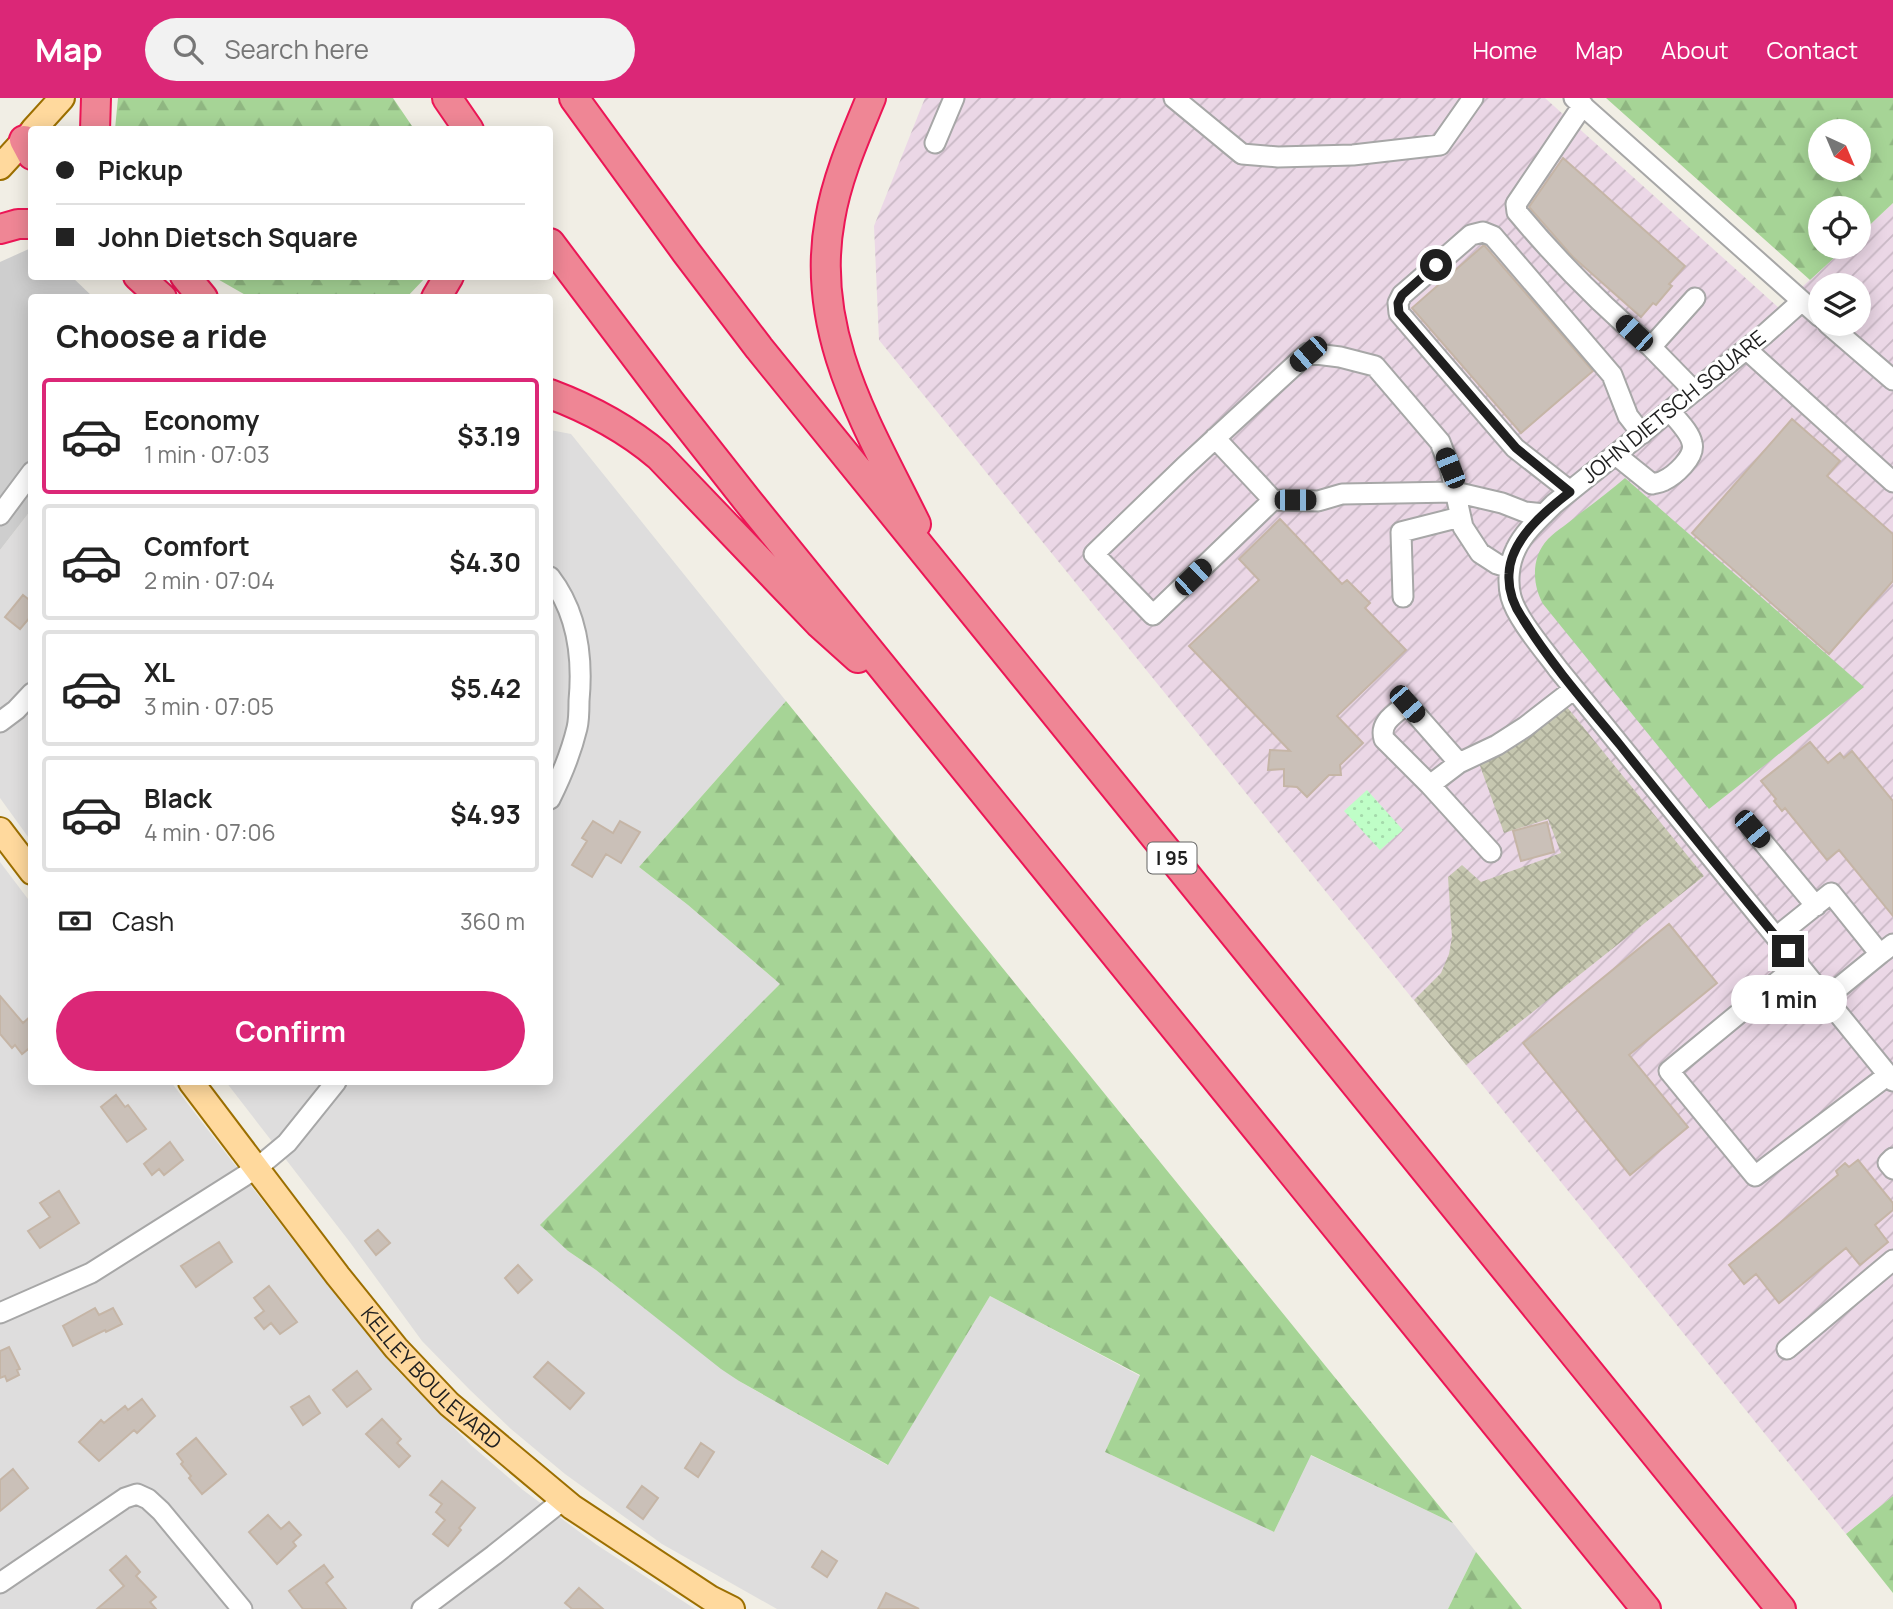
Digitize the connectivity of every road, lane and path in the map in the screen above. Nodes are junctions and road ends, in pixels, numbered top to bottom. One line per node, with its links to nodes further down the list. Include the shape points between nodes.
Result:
1 (61, 98): 11 (main road)
2 (96, 98): 12 (highway)
3 (436, 98): 13 (highway)
4 (447, 98): 14 (highway)
5 (574, 98): 45 (highway, I 95, via 722,300)
6 (870, 98): 45 (highway, via 838,183 830,220 825,271 828,311 860,410)
7 (954, 98): 16 (street)
8 (1174, 98): 9 (street, via 1242,154 1278,158 1440,145)
9 (1473, 98)
10 (1578, 102): 24 (street); 27 (street, via 1516,204 1517,212 1585,287)
11 (40, 126)
12 (95, 126)
13 (445, 126)
14 (466, 126)
15 (28, 141): 17 (main road)
16 (935, 142)
17 (0, 167)
18 (28, 225): 19 (highway)
19 (0, 229)
20 (553, 247): 50 (highway, via 687,425)
21 (188, 280): 22 (highway)
22 (200, 294)
23 (1695, 298): 27 (street)
24 (1802, 301): 25 (street); 28 (street, JOHN DIETSCH SQUARE)
25 (1808, 306)
26 (1842, 336): 29 (street)
27 (1651, 347): 30 (street)
28 (1746, 349): 30 (street, JOHN DIETSCH SQUARE); 37 (street)
29 (1893, 380)
30 (1694, 391): 32 (street, JOHN DIETSCH SQUARE)
31 (553, 395): 50 (highway, via 604,418 659,456 819,623)
32 (1670, 411): 33 (street, JOHN DIETSCH SQUARE); 35 (street, via 1692,440 1693,449 1675,473 1651,484)
33 (1642, 434): 35 (street, JOHN DIETSCH SQUARE); 39 (street, via 1628,416 1612,375 1493,236 1483,232 1471,235 1402,295 1399,313 1516,448)
34 (1215, 438): 38 (street, via 1308,354 1339,356 1376,366 1440,442); 40 (street); 40 (street, via 1094,554 1153,615)
35 (1616, 455): 39 (street, JOHN DIETSCH SQUARE)
36 (28, 477): 42 (street)
37 (1893, 482)
38 (1455, 492): 40 (street); 41 (street); 43 (street)
39 (1570, 492): 41 (street, JOHN DIETSCH SQUARE)
40 (1273, 500)
41 (1544, 514): 44 (street, JOHN DIETSCH SQUARE, via 1516,548)
42 (0, 515)
43 (1460, 517): 44 (street, via 1480,553); 47 (street, via 1401,532)
44 (1510, 568): 48 (street, via 1511,597 1522,618)
45 (939, 571): 79 (highway, I 95)
46 (553, 581): 54 (street, via 570,613 579,646 581,684 578,726)
47 (1403, 597)
48 (1574, 689): 52 (street, via 1525,727); 60 (street)
49 (28, 697): 51 (street)
50 (918, 711): 78 (highway)
51 (0, 722)
52 (1459, 763): 53 (street); 53 (street, via 1407,704 1386,722 1382,735)
53 (1430, 785): 57 (street)
54 (553, 793)
55 (1752, 829): 59 (street)
56 (0, 830): 58 (main road)
57 (1491, 852)
58 (28, 867)
59 (1816, 906): 60 (street); 61 (street, via 1831,893)
60 (1776, 937): 62 (street)
61 (1887, 949): 63 (street)
62 (1799, 964): 63 (street); 64 (street, via 1669,1071 1755,1177)
63 (1826, 998): 64 (street)
64 (1890, 1078)
65 (193, 1085): 68 (main road, KELLEY BOULEVARD)
66 (334, 1085): 68 (street, via 287,1143)
67 (1893, 1158): 69 (street, via 1888,1163)
68 (257, 1168): 71 (street, via 91,1273); 73 (main road, KELLEY BOULEVARD, via 396,1348 449,1404)
69 (1893, 1169)
70 (1893, 1261): 72 (street)
71 (0, 1313)
72 (1787, 1349)
73 (563, 1500): 76 (street); 77 (main road, KELLEY BOULEVARD)
74 (0, 1583): 75 (street, via 137,1494 161,1511)
75 (242, 1609)
76 (422, 1609)
77 (732, 1609)
78 (1646, 1609)
79 (1781, 1609)

